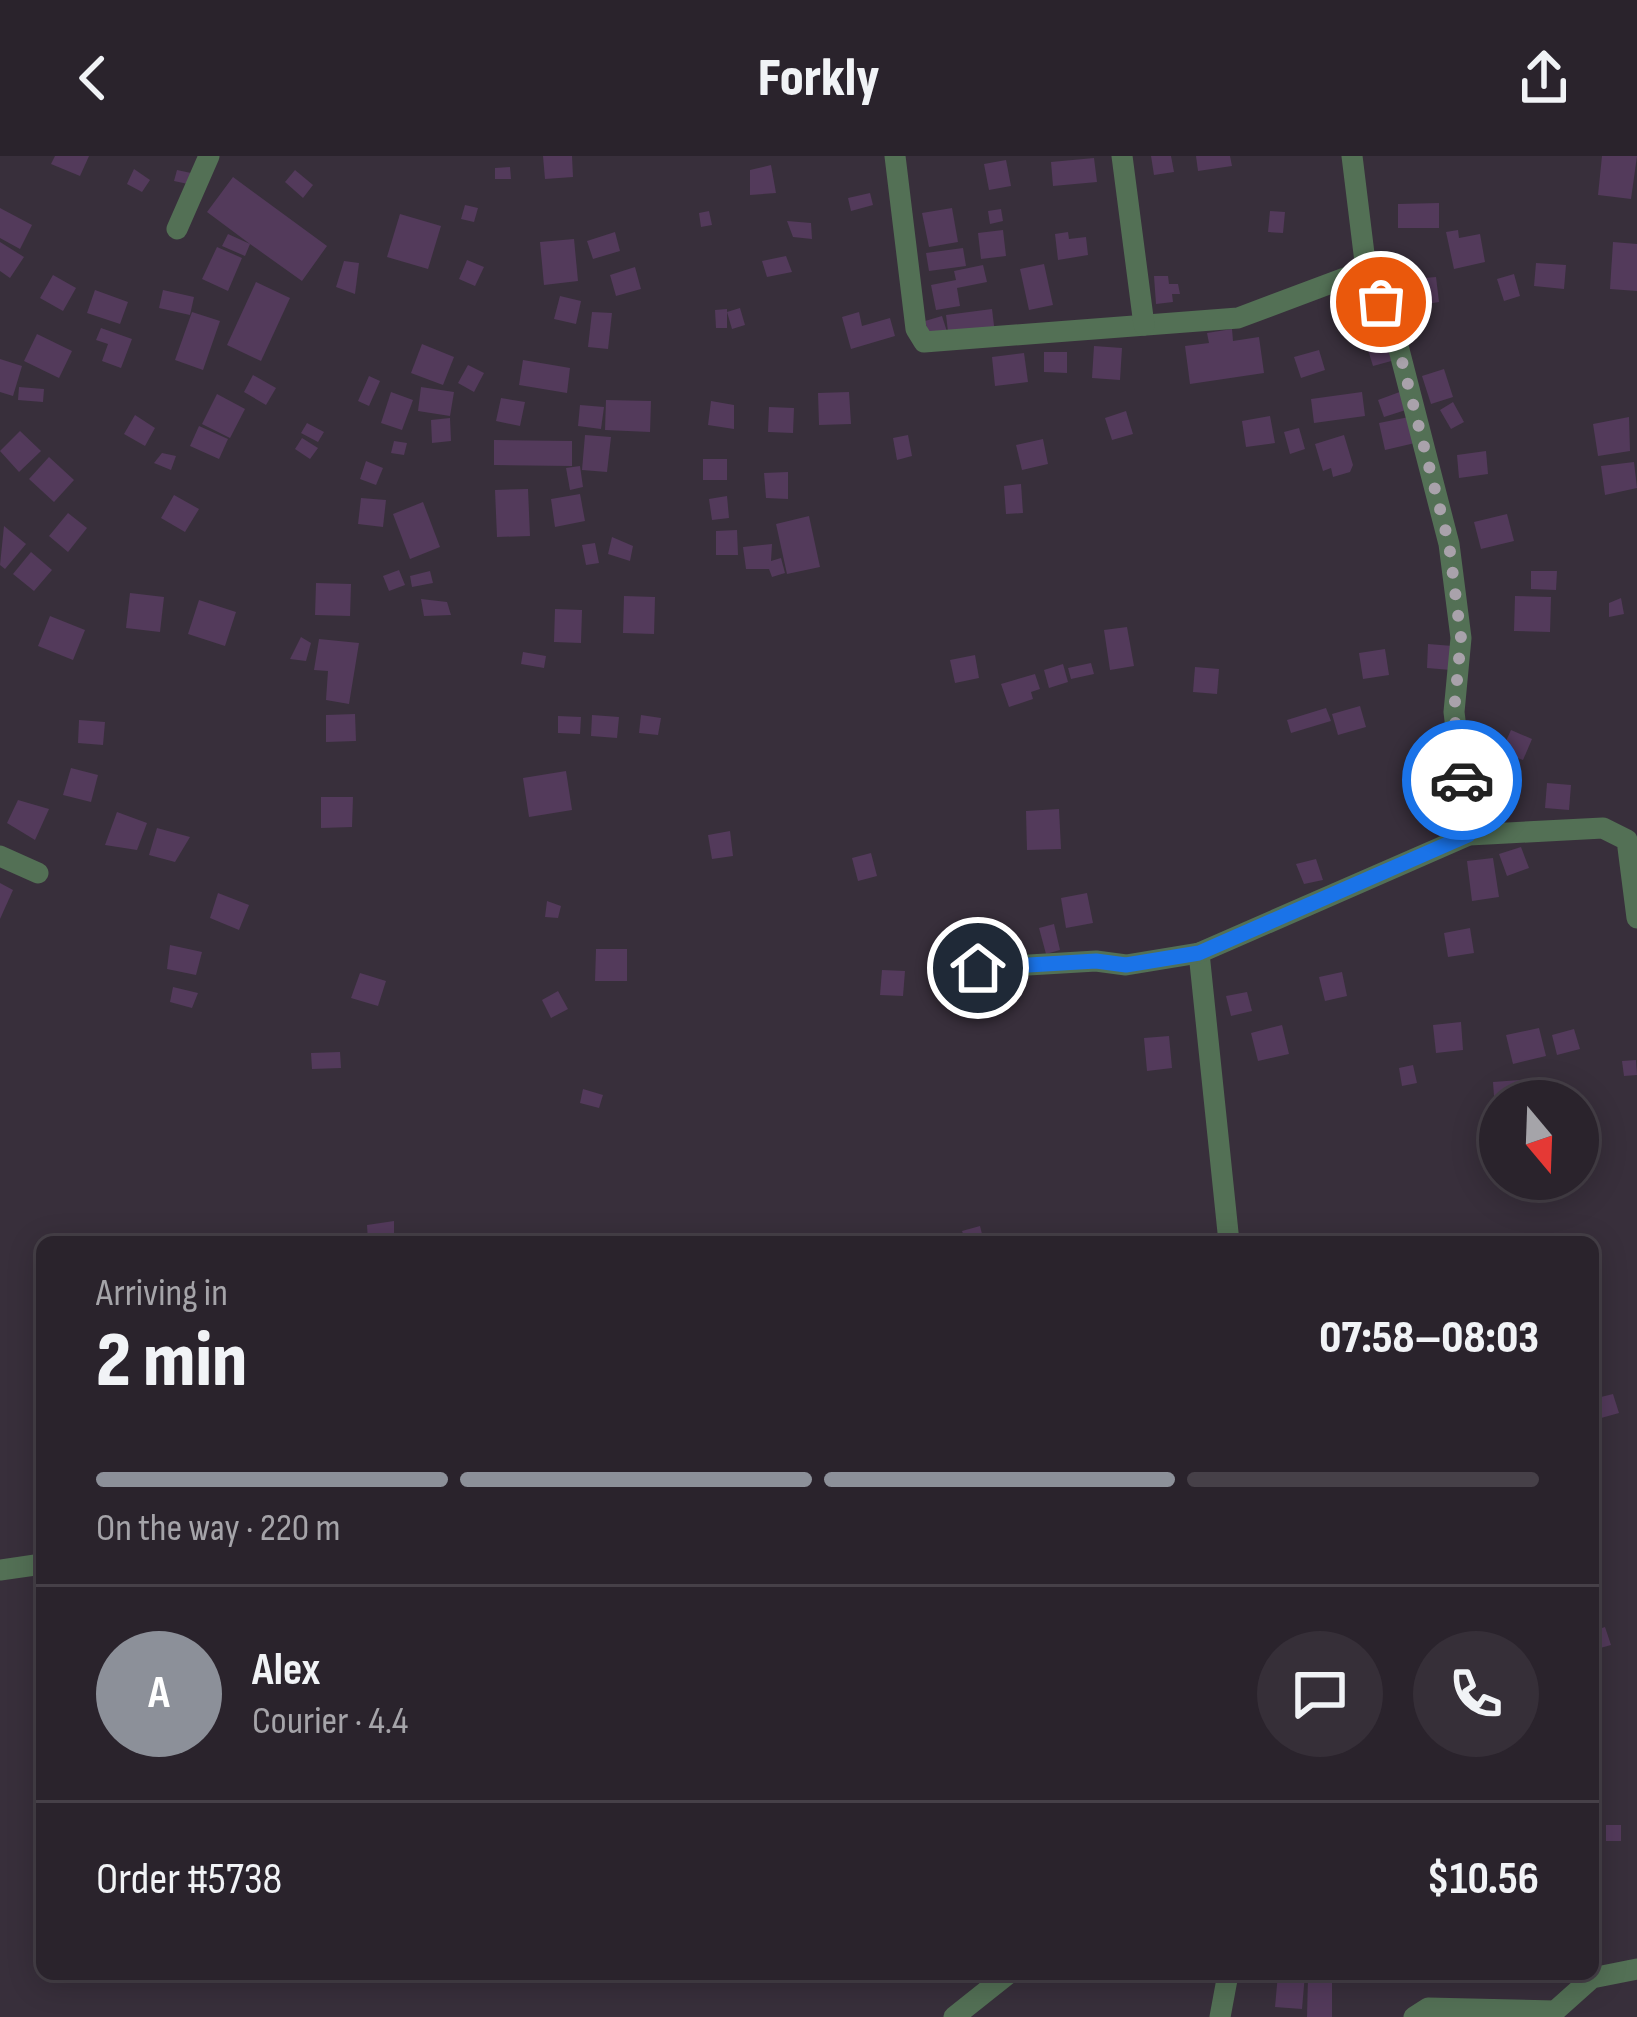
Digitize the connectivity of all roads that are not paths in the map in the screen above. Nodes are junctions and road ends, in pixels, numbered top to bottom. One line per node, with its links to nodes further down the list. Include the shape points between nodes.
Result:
1 (209, 156): 5 (street)
2 (895, 156): 7 (street, via 924,342)
3 (1122, 156): 7 (street)
4 (1352, 156): 6 (street)
5 (177, 229)
6 (1366, 271): 7 (street, via 1238,319); 8 (street, via 1395,334 1449,544)
7 (1144, 325)
8 (1468, 835): 11 (street, via 1603,828 1627,840); 12 (street)
9 (0, 856): 10 (street)
10 (38, 873)
11 (1637, 917)
12 (1199, 953): 13 (street, via 1126,965); 14 (street)
13 (978, 968)
14 (1228, 1236)
15 (36, 1565): 16 (street)
16 (0, 1570)
17 (1637, 1969): 18 (street)
18 (1599, 1977)
19 (1000, 1980): 22 (street)
20 (1227, 1980): 23 (street)
21 (1590, 1980): 24 (street, via 1555,2012 1428,2008)
22 (954, 2017)
23 (1220, 2017)
24 (1414, 2017)

